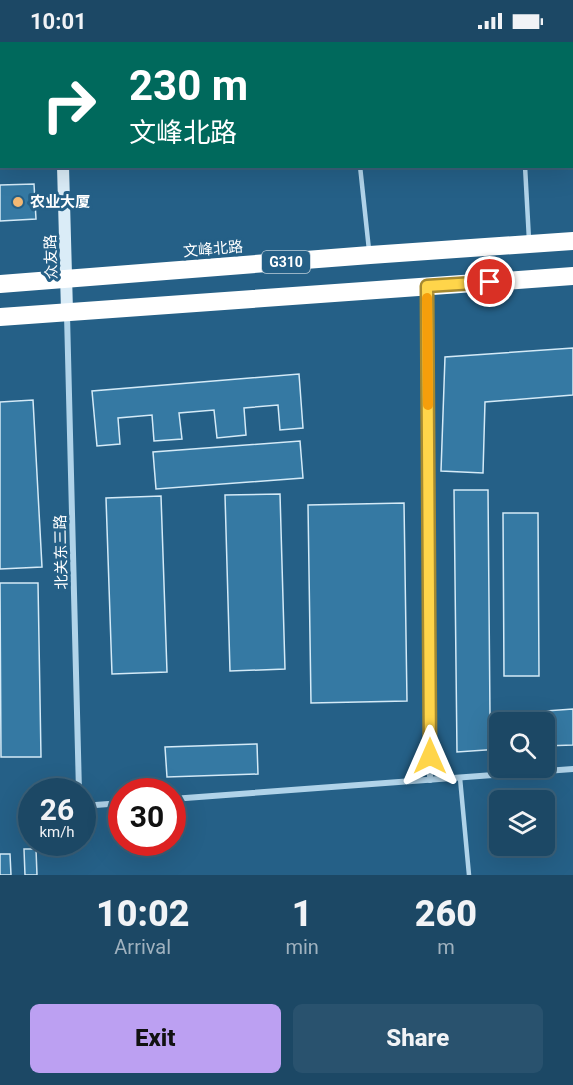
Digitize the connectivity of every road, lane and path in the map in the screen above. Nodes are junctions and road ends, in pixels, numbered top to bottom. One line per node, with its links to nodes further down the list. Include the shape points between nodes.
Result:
1 (63, 168): 8 (street, 众友路)
2 (360, 168): 6 (lane)
3 (525, 168): 5 (lane)
4 (573, 241): 5 (highway, 文峰北路 / G310)
5 (530, 246): 6 (highway, 文峰北路 / G310)
6 (370, 255): 8 (highway, 文峰北路 / G310)
7 (573, 276): 10 (highway, G310)
8 (66, 279): 9 (highway, 文峰北路 / G310); 11 (street, 众友路)
9 (0, 285)
10 (427, 286): 11 (highway, G310); 16 (street)
11 (67, 311): 12 (highway, G310); 14 (street, 北关东三路)
12 (0, 317)
13 (573, 769): 15 (street)
14 (79, 778)
15 (460, 778): 16 (street); 18 (lane)
16 (430, 780): 17 (street)
17 (186, 798)
18 (469, 875)

